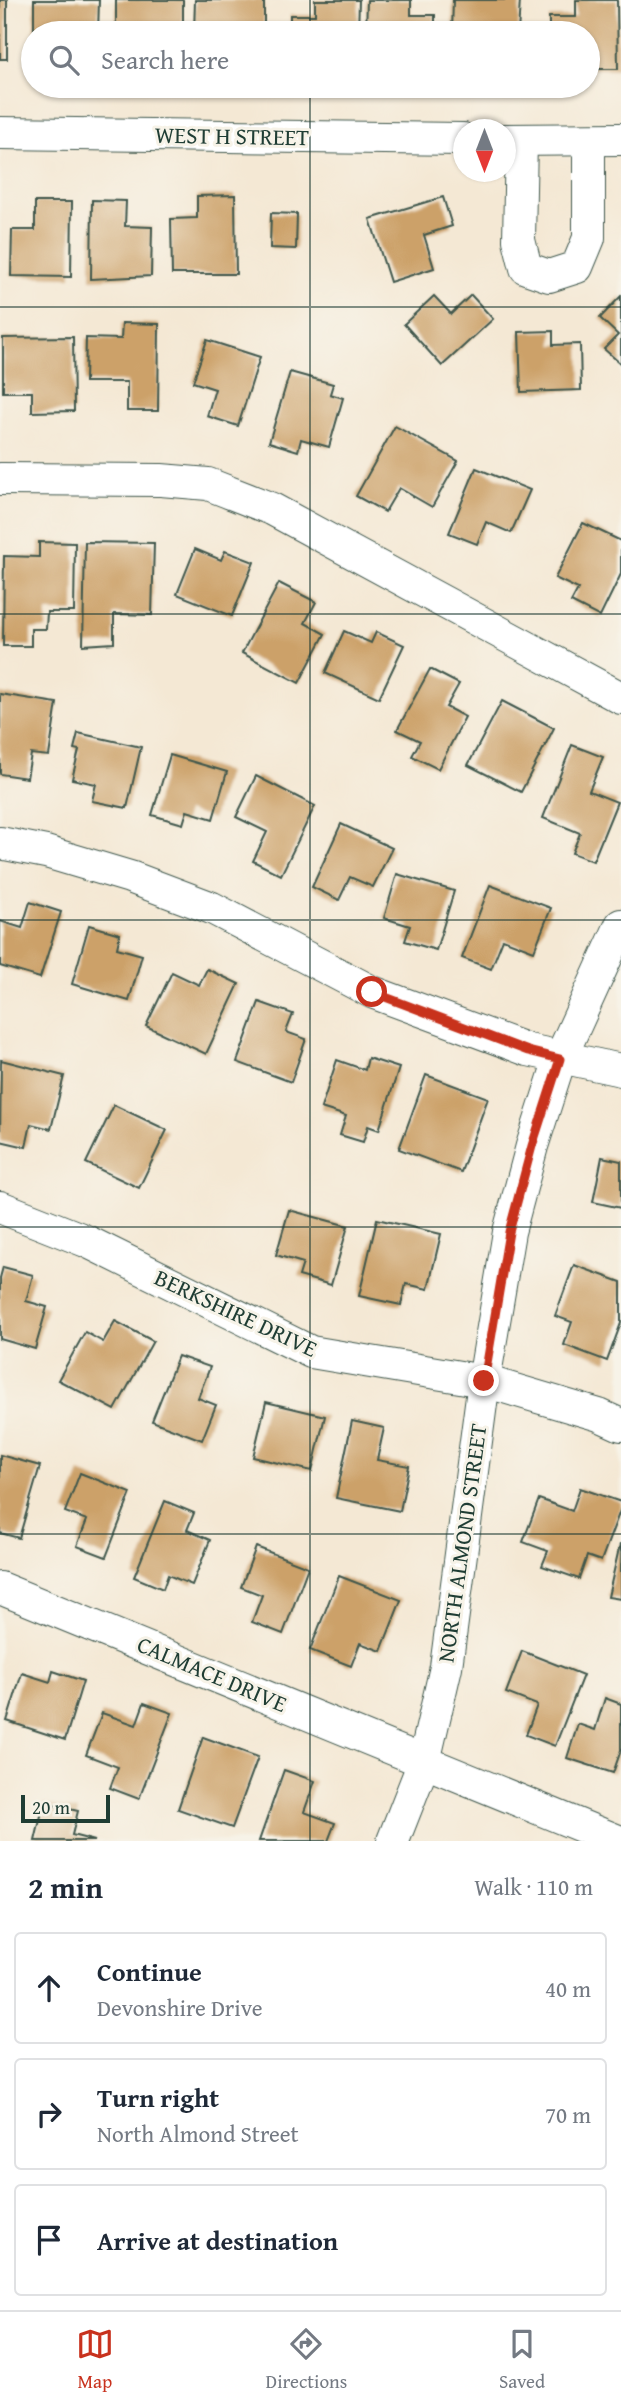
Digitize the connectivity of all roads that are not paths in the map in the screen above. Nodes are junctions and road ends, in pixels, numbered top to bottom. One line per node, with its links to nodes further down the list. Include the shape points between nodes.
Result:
1 (0, 133): 2 (street, WEST H STREET)
2 (453, 139)
3 (621, 139): 5 (street)
4 (516, 140): 5 (street)
5 (589, 140): 6 (street, via 589,238 577,267 549,276 526,268 519,240)
6 (516, 182)
7 (0, 479): 8 (street, via 185,482 237,494)
8 (621, 698)
9 (0, 843): 11 (street, via 130,877 201,904 372,992)
10 (621, 925): 11 (street, NORTH ALMOND STREET)
11 (560, 1059): 12 (street); 14 (street, NORTH ALMOND STREET, via 509,1232)
12 (621, 1070)
13 (0, 1207): 14 (street, BERKSHIRE DRIVE, via 86,1241 311,1352)
14 (484, 1381): 15 (street, BERKSHIRE DRIVE); 17 (street, NORTH ALMOND STREET, via 446,1667)
15 (621, 1425)
16 (0, 1588): 17 (street, CALMACE DRIVE)
17 (424, 1762): 18 (street, NORTH ALMOND STREET); 19 (street, CALMACE DRIVE)
18 (393, 1841)
19 (618, 1841)

